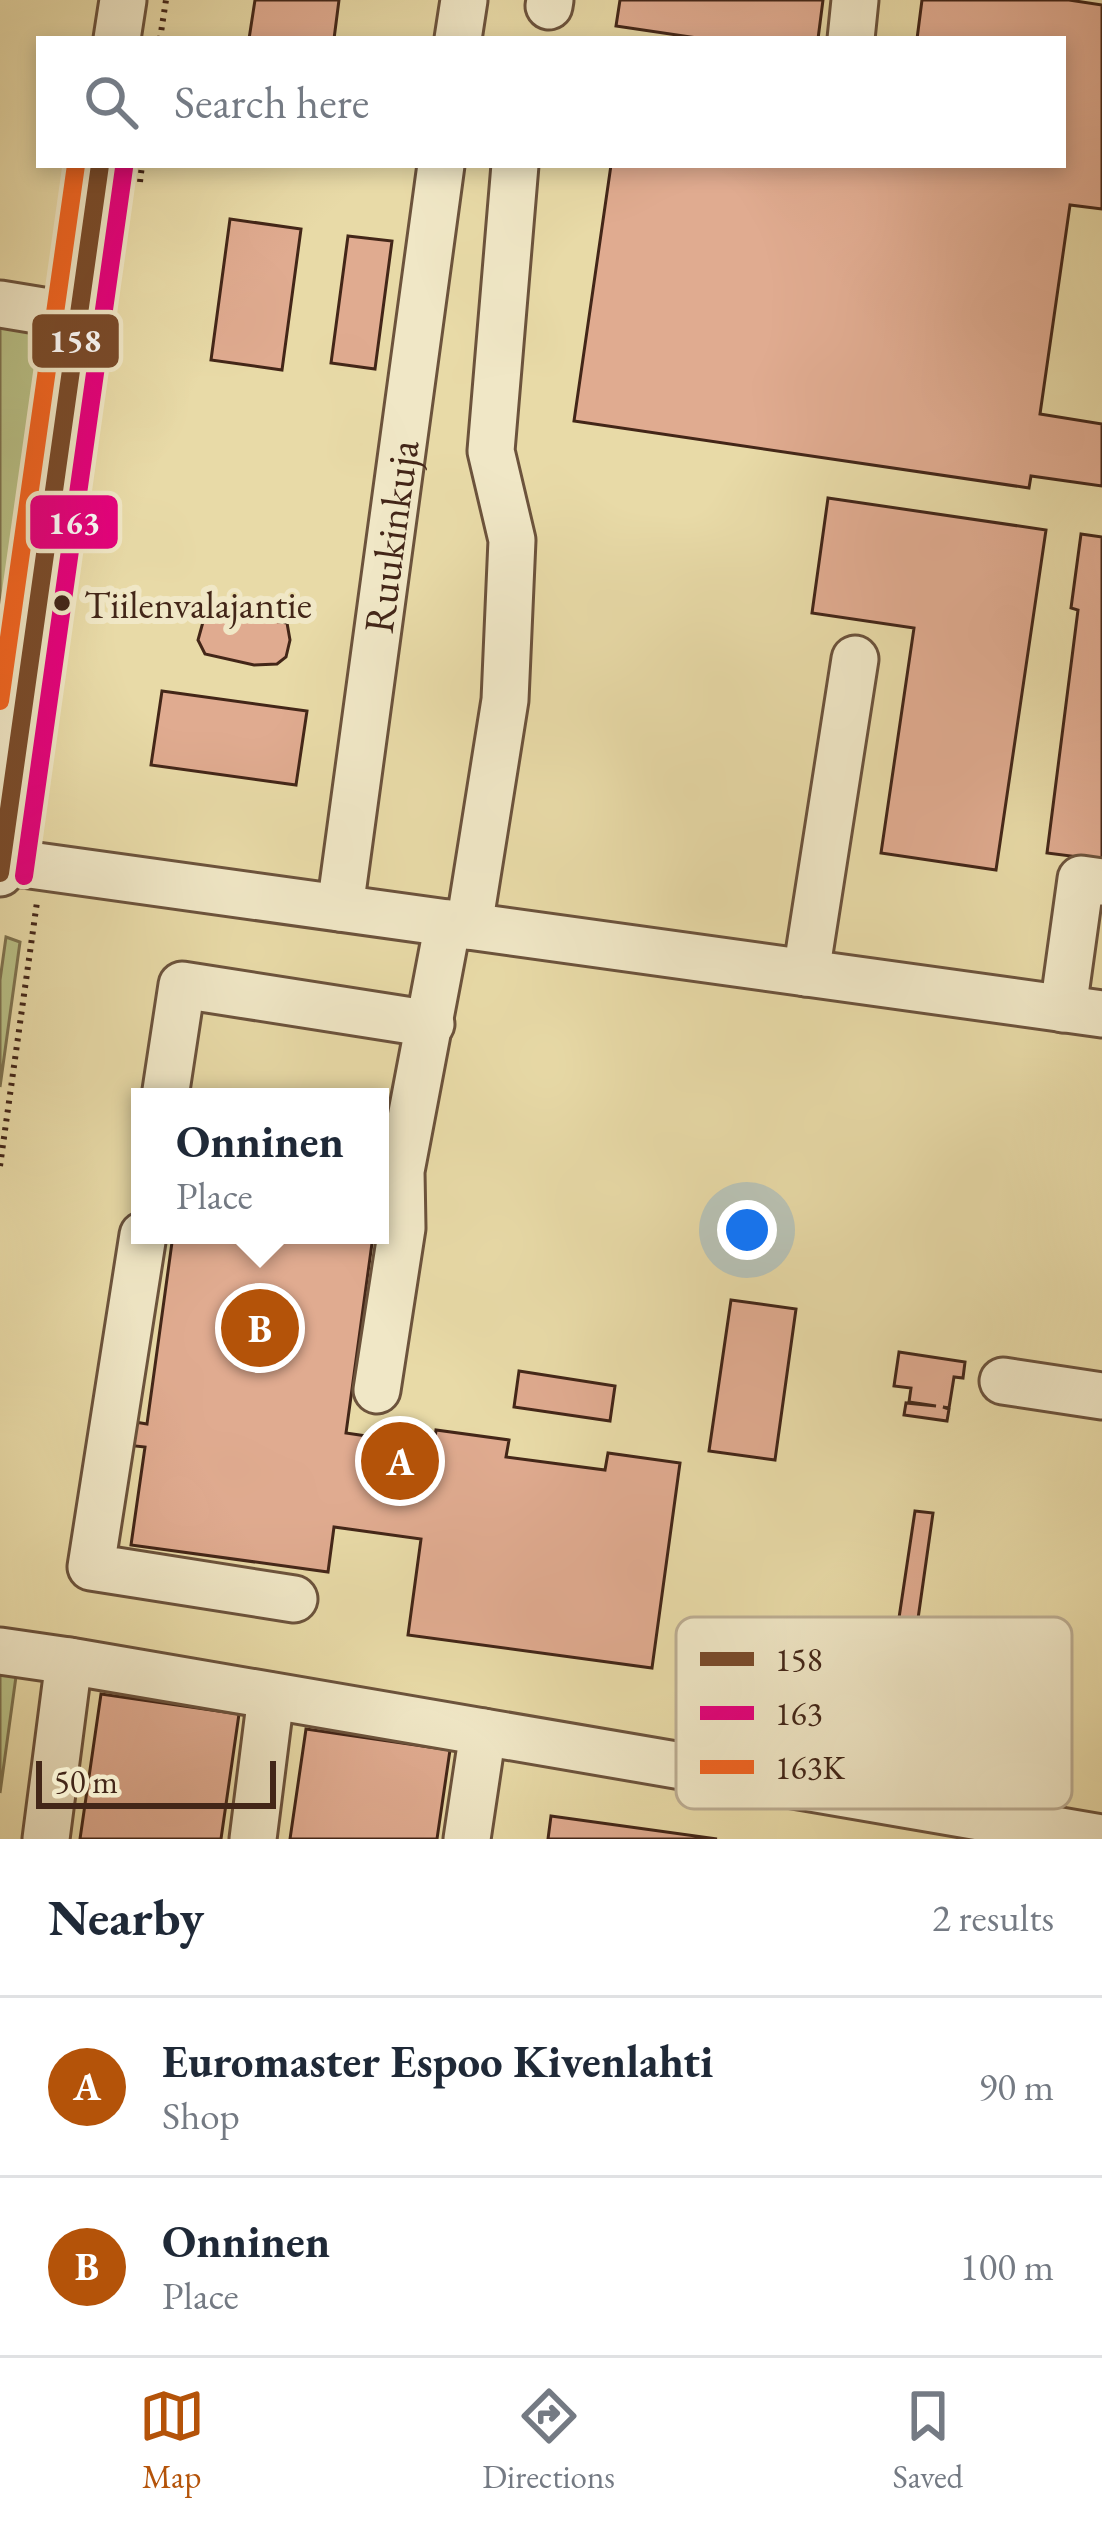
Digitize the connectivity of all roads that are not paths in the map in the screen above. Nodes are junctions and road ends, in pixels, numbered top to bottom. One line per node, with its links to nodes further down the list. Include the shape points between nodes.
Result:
1 (123, 0): 4 (street)
2 (464, 0): 5 (street)
3 (856, 0): 6 (street)
4 (118, 36)
5 (458, 36)
6 (851, 36)
7 (100, 168): 11 (street)
8 (441, 168): 16 (street, Ruukinkuja)
9 (515, 168): 17 (street, via 491,452 512,540 505,700)
10 (0, 304): 11 (street)
11 (79, 317): 13 (street)
12 (855, 659): 18 (street)
13 (1, 861): 14 (street); 16 (street)
14 (0, 873)
15 (1102, 882): 19 (street, via 1081,879)
16 (340, 908): 17 (street)
17 (459, 924): 18 (street); 20 (street)
18 (806, 973): 19 (street)
19 (1083, 1011)
20 (431, 1024): 21 (street, via 182,985); 24 (street, via 401,1171 402,1228)
21 (165, 1088)
22 (142, 1244): 26 (street, via 91,1567)
23 (1003, 1381): 25 (street)
24 (377, 1390)
25 (1102, 1396)
26 (294, 1599)
27 (0, 1651): 28 (street)
28 (69, 1661): 29 (street); 34 (street)
29 (271, 1696): 30 (street); 35 (street)
30 (483, 1732): 31 (street); 36 (street)
31 (676, 1765)
32 (933, 1809): 33 (street)
33 (1102, 1838)
34 (46, 1839)
35 (253, 1839)
36 (467, 1839)

